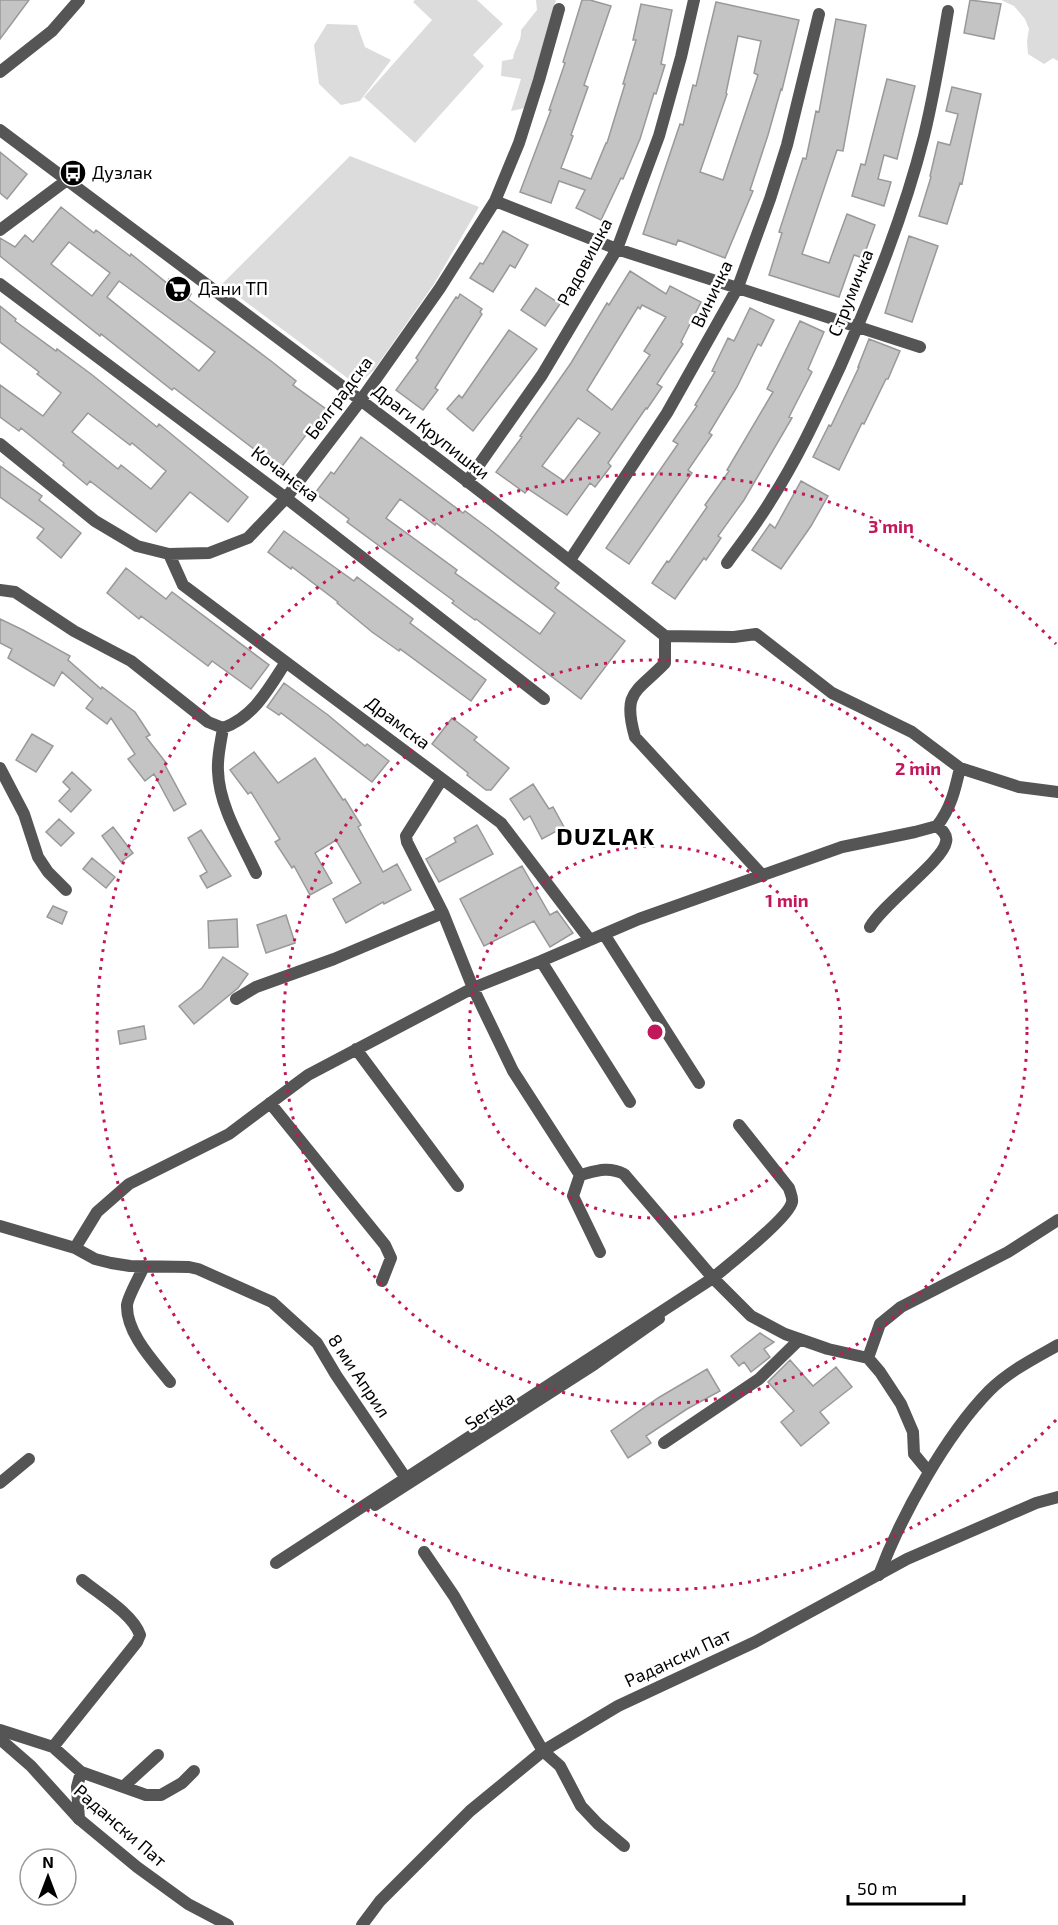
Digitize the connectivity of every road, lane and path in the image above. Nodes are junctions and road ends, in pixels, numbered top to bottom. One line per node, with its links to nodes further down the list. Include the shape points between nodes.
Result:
1 (79, 0): 6 (street, via 52,31)
2 (694, 0): 11 (street, Радовишка, via 659,136)
3 (559, 9): 9 (street, Белградска, via 519,143)
4 (948, 11): 14 (street, Струмичка, via 933,98 912,180)
5 (819, 14): 13 (street, Виничка, via 787,145)
6 (0, 72)
7 (0, 130): 8 (street, Драги Крупишки)
8 (67, 180): 10 (street); 16 (street, Драги Крупишки)
9 (495, 201): 11 (street); 16 (street, Белградска)
10 (0, 230)
11 (616, 249): 13 (street); 18 (street, Радовишка, via 543,375)
12 (0, 284): 19 (street, Кочанска)
13 (738, 287): 14 (street); 21 (street, Виничка, via 667,413)
14 (858, 326): 15 (street); 22 (street, Струмичка, via 791,467)
15 (920, 347)
16 (361, 400): 18 (street, Драги Крупишки); 19 (street, Белградска)
17 (0, 444): 20 (street, Белградска, via 95,521 137,546)
18 (466, 482): 21 (street, Драги Крупишки)
19 (286, 498): 20 (street, Белградска, via 248,538 209,553); 26 (street, Кочанска)
20 (169, 554): 25 (street, Драмска, via 183,585)
21 (570, 560): 24 (street, Драги Крупишки)
22 (727, 563)
23 (0, 590): 27 (street, via 15,592 74,631 131,661 208,723)
24 (665, 636): 29 (street, via 756,634 832,693 912,732); 34 (street, via 665,663 637,688 630,700 635,737)
25 (286, 662): 27 (street, via 254,709 238,723); 30 (street, Драмска)
26 (544, 699)
27 (223, 728): 33 (street, via 218,762 220,789)
28 (0, 768): 35 (street, via 24,814 38,857)
29 (960, 768): 31 (street, via 1019,786); 32 (street, via 952,800)
30 (442, 779): 36 (street, via 406,842); 39 (street, Драмска, via 501,823)
31 (1058, 792)
32 (938, 826): 34 (street, via 842,848); 37 (street, via 946,834 939,855 882,910)
33 (256, 873)
34 (763, 876): 38 (street)
35 (66, 890)
36 (443, 913): 41 (street); 42 (street, via 256,987)
37 (870, 927)
38 (604, 934): 39 (street); 44 (street)
39 (590, 940): 40 (street)
40 (541, 961): 41 (street); 45 (street)
41 (473, 988): 43 (street); 48 (street, via 513,1071)
42 (236, 999)
43 (357, 1049): 46 (street, via 308,1075); 49 (street)
44 (699, 1083)
45 (630, 1102)
46 (270, 1103): 52 (street, via 229,1134 129,1184 98,1212); 56 (street, via 385,1245 391,1258)
47 (739, 1125): 55 (street, via 789,1188 792,1201 788,1211)
48 (580, 1175): 53 (street, via 573,1196); 55 (street, via 614,1168 624,1173)
49 (458, 1186)
50 (1058, 1220): 59 (street, via 1008,1252 901,1308 880,1324)
51 (0, 1226): 52 (street, 8 ми Април)
52 (75, 1248): 54 (street, 8 ми Април, via 95,1259)
53 (600, 1252)
54 (144, 1266): 60 (street, via 127,1304 131,1324 138,1343); 64 (street, 8 ми Април, via 198,1269 272,1302 317,1343)
55 (713, 1278): 57 (street, via 751,1316); 64 (street); 68 (street, Serska, via 595,1365 284,1563)
56 (382, 1281)
57 (800, 1339): 59 (street); 61 (street, via 759,1379)
58 (1058, 1345): 63 (street, via 990,1390)
59 (868, 1358): 63 (street, via 901,1404 912,1432 914,1454)
60 (170, 1382)
61 (663, 1443)
62 (29, 1459): 65 (street)
63 (929, 1472): 69 (street)
64 (405, 1477): 68 (street)
65 (0, 1483)
66 (1058, 1497): 69 (street, Радански Пат, via 907,1559)
67 (424, 1552): 74 (street, via 454,1596)
68 (279, 1561)
69 (879, 1575): 74 (street, Радански Пат, via 755,1642 618,1706)
70 (82, 1580): 73 (street, via 130,1619 140,1635)
71 (0, 1730): 73 (street)
72 (0, 1738): 79 (street, Радански Пат)
73 (52, 1747): 77 (street)
74 (543, 1751): 80 (street, via 560,1766 580,1806); 82 (street, Радански Пат, via 470,1811 380,1900)
75 (158, 1755): 78 (street)
76 (194, 1771): 78 (street, via 161,1795 146,1796)
77 (81, 1772): 78 (street); 79 (street, via 76,1787)
78 (124, 1786)
79 (79, 1819): 81 (street, Радански Пат, via 137,1868 188,1904)
80 (624, 1846)
81 (228, 1925)
82 (362, 1925)

